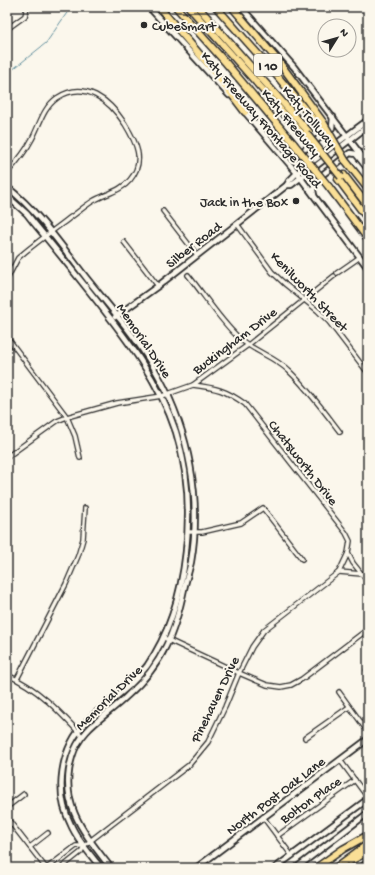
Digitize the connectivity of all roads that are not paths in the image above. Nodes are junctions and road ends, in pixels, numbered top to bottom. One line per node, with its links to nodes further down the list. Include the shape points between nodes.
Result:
1 (27, 7): 10 (street, via 25,16)
2 (149, 7): 12 (main road, Katy Freeway Frontage Road)
3 (159, 7): 12 (highway, via 213,70)
4 (176, 7): 39 (highway, Katy Freeway / I 10, bridge, via 294,144)
5 (189, 7): 18 (highway)
6 (198, 7): 18 (highway, Katy Tollway, via 268,86)
7 (216, 7): 16 (highway, Katy Freeway / I 10)
8 (232, 7): 16 (highway, via 279,62)
9 (241, 7): 13 (main road, via 294,67)
10 (7, 29): 11 (street)
11 (7, 40)
12 (244, 112): 14 (main road, Katy Freeway Frontage Road)
13 (333, 117): 14 (main road, via 332,128 295,156 288,154 267,128); 19 (main road)
14 (251, 120): 24 (main road, Katy Freeway Frontage Road)
15 (368, 120): 19 (main road, Silber Road)
16 (320, 124): 29 (highway, bridge)
17 (368, 126): 20 (main road, Silber Road)
18 (306, 134): 25 (highway)
19 (347, 136): 20 (main road); 24 (main road, Silber Road)
20 (350, 141): 21 (main road); 26 (main road, Silber Road)
21 (368, 164)
22 (368, 169): 30 (main road, via 356,154 350,154 317,179)
23 (7, 173): 37 (street, via 32,140 45,109 70,92 81,91 102,98 122,120 137,148 138,166 134,174 125,185 93,201)
24 (297, 173): 26 (main road, Katy Freeway Frontage Road); 27 (main road, Silber Road)
25 (341, 177): 32 (highway); 34 (highway); 35 (highway)
26 (301, 178): 27 (main road, Silber Road, via 292,185); 30 (main road, Katy Freeway Frontage Road)
27 (287, 185): 36 (main road, Silber Road)
28 (7, 187): 37 (main road, Memorial Drive, via 29,206)
29 (368, 190)
30 (314, 195): 42 (main road, Katy Freeway Frontage Road)
31 (7, 196): 38 (main road, Memorial Drive, via 27,214)
32 (368, 206)
33 (163, 210): 41 (street)
34 (368, 213)
35 (368, 219)
36 (237, 224): 41 (main road, Silber Road); 49 (street, Kenilworth Street, via 272,272)
37 (50, 232): 38 (street); 43 (main road, Memorial Drive)
38 (45, 236): 45 (main road, Memorial Drive); 47 (street, via 18,258)
39 (368, 239)
40 (124, 242): 48 (street)
41 (197, 255): 48 (main road, Silber Road)
42 (360, 257): 44 (main road, Katy Freeway Frontage Road); 49 (street, Buckingham Drive)
43 (77, 265): 45 (main road); 50 (main road, Memorial Drive)
44 (368, 268)
45 (71, 269): 51 (main road, Memorial Drive)
46 (188, 275): 55 (street, via 226,324)
47 (7, 278)
48 (158, 286): 50 (main road, Silber Road)
49 (303, 300): 55 (street, Buckingham Drive); 56 (street, Kenilworth Street, via 329,322)
50 (117, 316): 51 (main road, Silber Road); 58 (main road, Memorial Drive, via 150,361)
51 (112, 319): 59 (main road, Memorial Drive, via 141,359)
52 (7, 337): 54 (street)
53 (7, 344): 54 (street)
54 (12, 345): 60 (street)
55 (248, 345): 57 (street, Buckingham Drive); 61 (street, via 271,357 289,371)
56 (368, 373)
57 (193, 385): 58 (street, Buckingham Drive); 69 (street, Chatsworth Drive, via 232,394 245,404 346,533 350,541)
58 (168, 394): 59 (street, Buckingham Drive); 64 (main road, Memorial Drive, via 182,430)
59 (162, 396): 60 (street, Buckingham Drive, via 117,403); 65 (main road, Memorial Drive)
60 (67, 417): 62 (street, Buckingham Drive, via 56,421); 63 (street)
61 (340, 432)
62 (7, 457)
63 (80, 458)
64 (190, 463): 65 (main road); 68 (main road, Memorial Drive)
65 (184, 464): 67 (main road, Memorial Drive)
66 (84, 508): 80 (street, via 83,539 78,556)
67 (188, 532): 68 (street); 75 (main road, Memorial Drive, via 175,607)
68 (194, 532): 70 (street, via 241,523 263,508); 76 (main road, Memorial Drive, via 191,561 181,603)
69 (348, 552): 71 (street, Pinehaven Drive); 72 (street, Chatsworth Drive)
70 (302, 559)
71 (339, 572): 72 (street); 77 (street, Pinehaven Drive, via 264,630)
72 (362, 574): 73 (street, Chatsworth Drive)
73 (368, 582)
74 (368, 628): 77 (street, via 291,685 275,687)
75 (164, 638): 76 (street); 79 (main road, Memorial Drive)
76 (168, 641): 77 (street); 81 (main road, Memorial Drive)
77 (239, 673): 100 (street, Pinehaven Drive, via 208,742 189,765)
78 (7, 675): 80 (street)
79 (137, 678): 81 (main road); 84 (main road, Memorial Drive)
80 (17, 679): 84 (street, via 47,700)
81 (141, 682): 86 (main road, Memorial Drive)
82 (339, 692): 83 (street)
83 (349, 706): 85 (street); 87 (street)
84 (78, 732): 86 (street); 102 (main road, Memorial Drive, via 69,746 64,761 62,786 64,808)
85 (368, 732)
86 (82, 736): 100 (main road, Memorial Drive, via 74,750 68,772 68,791 76,820)
87 (305, 738)
88 (368, 739): 89 (main road, North Post Oak Lane)
89 (340, 760): 90 (street); 95 (main road, North Post Oak Lane)
90 (355, 780): 92 (street); 99 (street, Bolton Place)
91 (24, 794): 93 (street)
92 (368, 799): 105 (main road)
93 (7, 808)
94 (368, 813): 115 (main road)
95 (263, 817): 99 (street); 113 (main road, North Post Oak Lane)
96 (7, 818): 103 (street)
97 (48, 834): 103 (street)
98 (368, 835): 116 (highway)
99 (277, 836): 105 (street)
100 (90, 841): 102 (street, Pinehaven Drive); 112 (main road, Memorial Drive)
101 (368, 844): 104 (highway)
102 (84, 846): 106 (street, via 76,846); 108 (street, via 81,852); 111 (main road, Memorial Drive)
103 (30, 847): 110 (street)
104 (365, 852): 109 (highway)
105 (292, 856): 114 (main road)
106 (60, 859): 108 (street); 110 (street)
107 (368, 863): 117 (highway)
108 (63, 867)
109 (337, 867)
110 (47, 868)
111 (101, 868)
112 (111, 868)
113 (196, 868)
114 (275, 868)
115 (296, 868)
116 (316, 868)
117 (361, 868)

